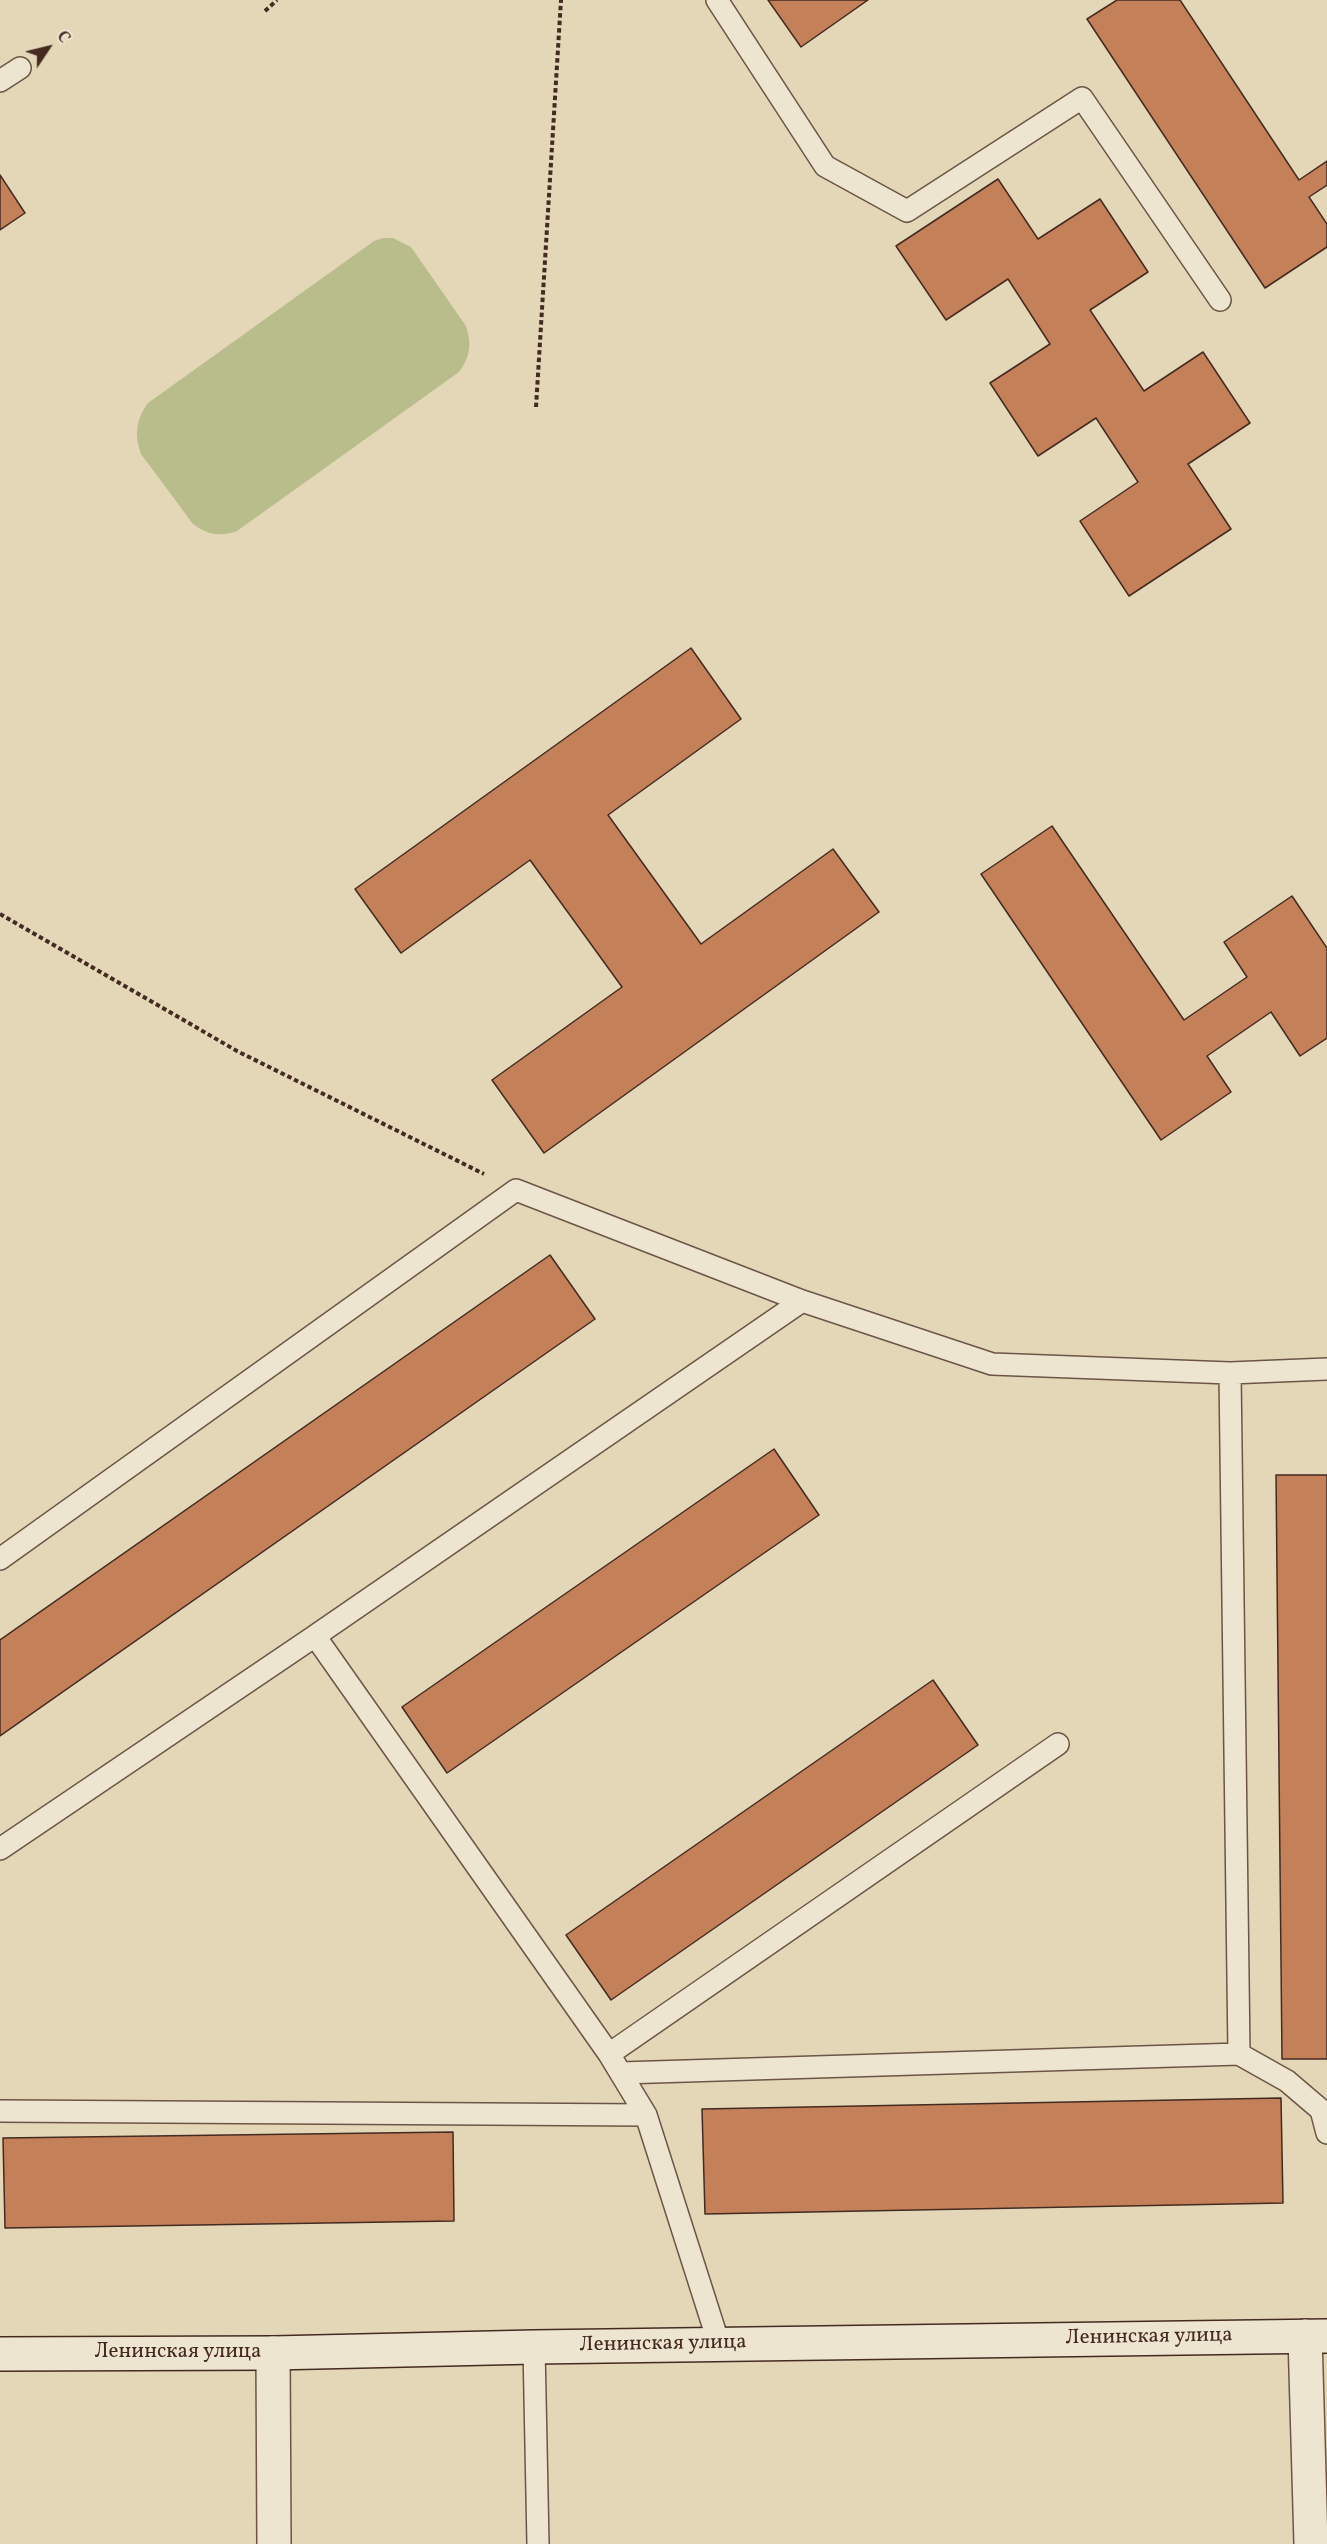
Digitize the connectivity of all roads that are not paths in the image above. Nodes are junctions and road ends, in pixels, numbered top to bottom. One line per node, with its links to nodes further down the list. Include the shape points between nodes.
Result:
1 (717, 0): 4 (lane, via 825,166 907,211 1082,98)
2 (20, 68): 3 (lane)
3 (0, 81)
4 (1220, 300)
5 (802, 1301): 7 (lane, via 992,1364); 8 (lane, via 516,1190); 9 (lane)
6 (1327, 1369): 7 (lane)
7 (1230, 1373): 13 (lane)
8 (0, 1559)
9 (315, 1636): 11 (lane); 12 (lane)
10 (1058, 1744): 12 (lane)
11 (0, 1848)
12 (609, 2054): 14 (lane)
13 (1239, 2054): 14 (lane); 17 (lane, via 1287,2081 1321,2110)
14 (621, 2073): 16 (lane)
15 (0, 2111): 16 (lane)
16 (646, 2115): 19 (lane)
17 (1327, 2133)
18 (1316, 2336): 19 (main road, Ленинская улица); 25 (main road)
19 (719, 2344): 20 (main road, Ленинская улица)
20 (534, 2347): 21 (main road, Ленинская улица); 24 (lane)
21 (273, 2353): 22 (main road, Ленинская улица); 23 (main road)
22 (0, 2354)
23 (274, 2544)
24 (538, 2544)
25 (1311, 2544)

